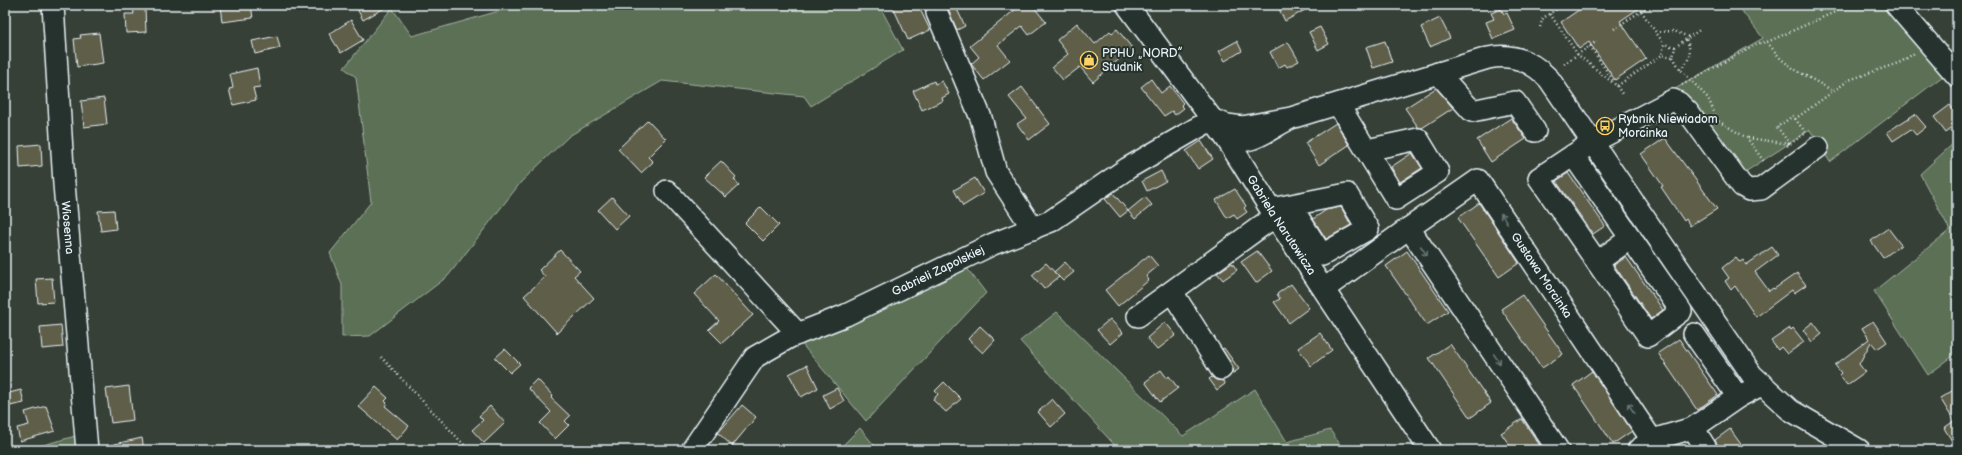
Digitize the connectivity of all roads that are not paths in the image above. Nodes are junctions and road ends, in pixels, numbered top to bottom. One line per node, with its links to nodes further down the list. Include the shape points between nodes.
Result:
1 (53, 5): 31 (street, Wiosenna, via 64,184)
2 (1127, 5): 8 (street, Gabriela Narutowicza)
3 (1896, 5): 6 (street)
4 (937, 13): 17 (street, via 981,118 996,172)
5 (1438, 73): 7 (street); 9 (street, via 1472,111 1515,102); 12 (street, via 1498,56 1526,60 1550,79)
6 (1957, 76)
7 (1338, 104): 10 (street); 13 (street)
8 (1213, 120): 10 (street, Gabriela Narutowicza); 17 (street, Gabrieli Zapolskiej, via 1128,168 1051,221)
9 (1535, 131)
10 (1241, 134): 16 (street, Gabriela Narutowicza, via 1242,164)
11 (1812, 140): 12 (street, via 1764,187 1753,191 1742,186 1692,117 1676,100 1671,100)
12 (1593, 142): 14 (street); 27 (street, via 1744,364)
13 (1367, 150)
14 (1573, 155): 19 (street); 20 (street, via 1539,178)
15 (667, 191): 24 (street)
16 (1279, 210): 21 (street, Gabriela Narutowicza); 22 (street)
17 (1033, 228): 24 (street, Gabrieli Zapolskiej, via 993,244 846,316)
18 (1409, 228): 21 (street, Gustawa Morcinka); 30 (street, Gustawa Morcinka, one-way to 18, via 1478,180); 34 (street, one-way to 34)
19 (1631, 238): 20 (street); 20 (street, via 1681,311 1648,336)
20 (1597, 262)
21 (1324, 289): 33 (street, Gabriela Narutowicza)
22 (1172, 292): 23 (street); 26 (street)
23 (1138, 316)
24 (798, 334): 32 (street, Gabrieli Zapolskiej, via 755,357)
25 (1694, 334): 28 (street)
26 (1221, 369)
27 (1761, 385): 28 (street, Gustawa Morcinka); 36 (street, via 1800,417)
28 (1738, 397): 29 (street, Gustawa Morcinka)
29 (1693, 428): 30 (street, Gustawa Morcinka); 35 (street)
30 (1644, 447)
31 (87, 450)
32 (692, 450)
33 (1430, 450)
34 (1558, 450)
35 (1707, 450)
36 (1859, 450)

